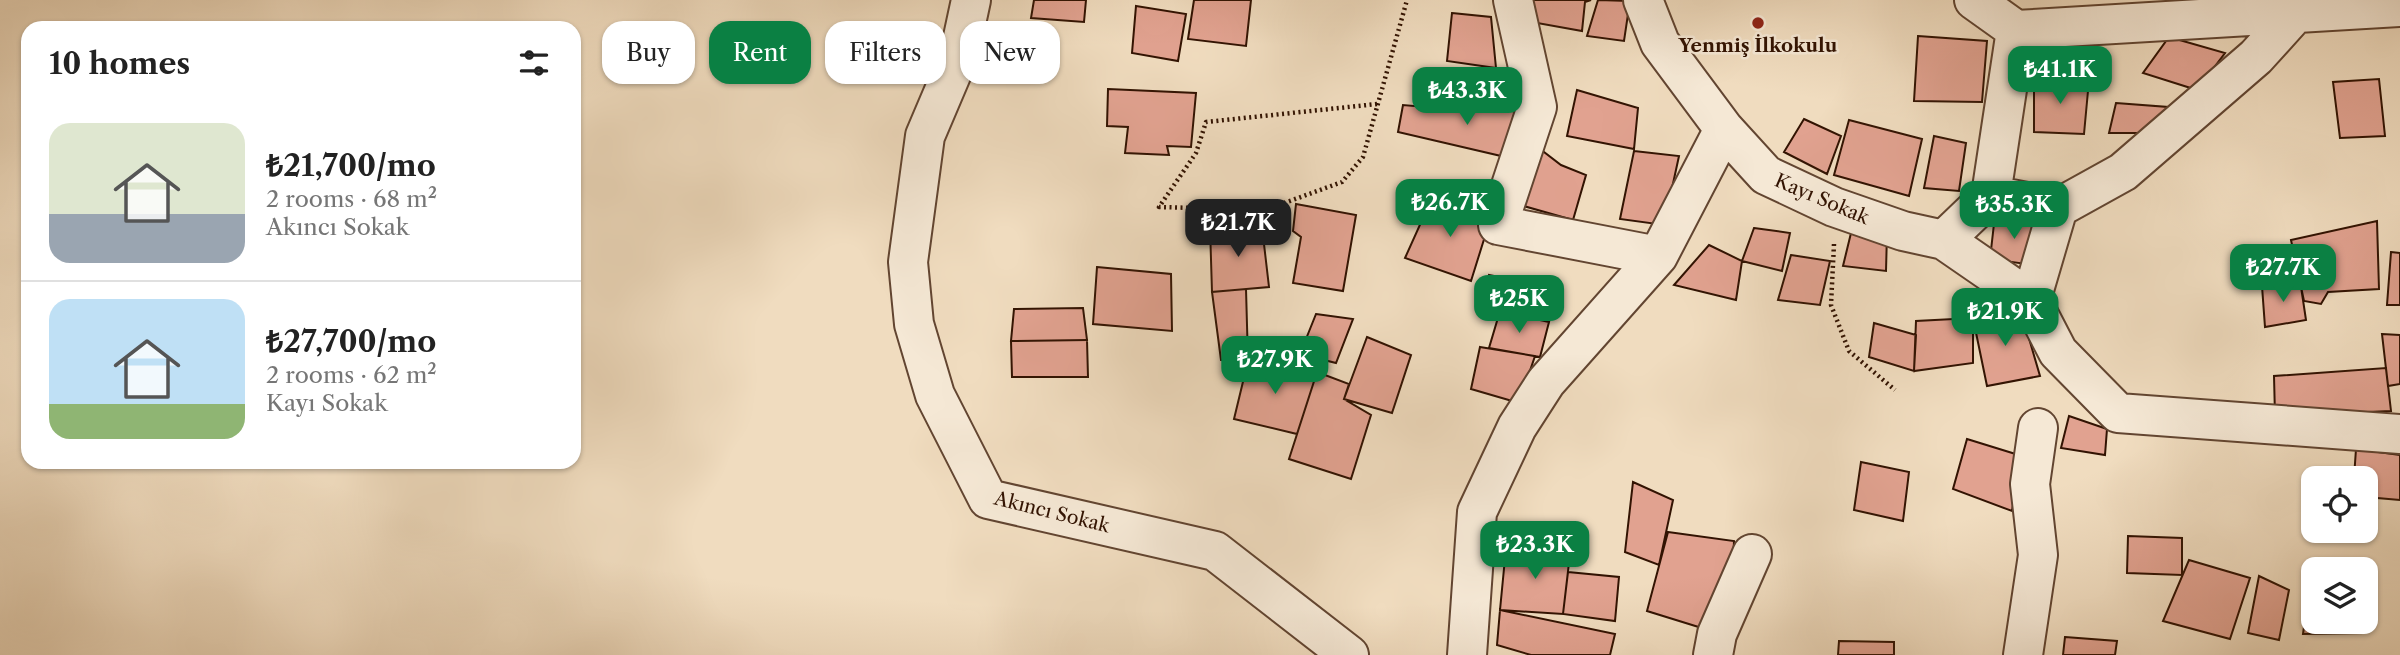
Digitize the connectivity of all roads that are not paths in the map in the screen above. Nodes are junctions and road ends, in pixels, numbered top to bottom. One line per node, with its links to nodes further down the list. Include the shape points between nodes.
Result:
1 (971, 0): 17 (street, Akıncı Sokak, via 959,56 925,136 908,262 914,324 935,394 988,499 1215,551)
2 (1513, 0): 12 (street, via 1537,107 1498,225)
3 (1643, 0): 8 (street, Kayı Sokak, via 1660,43)
4 (1974, 0): 7 (street)
5 (2400, 7): 6 (street)
6 (2294, 15): 7 (street); 10 (street, via 2256,57 2123,172)
7 (2016, 30): 9 (street)
8 (1724, 129): 11 (street, Kayı Sokak, via 1766,175 1834,207); 12 (street)
9 (1990, 195): 10 (street); 11 (street)
10 (2058, 208): 13 (street)
11 (1944, 240): 13 (street, Kayı Sokak)
12 (1658, 256): 18 (street, via 1546,382 1517,427 1477,512)
13 (2031, 300): 15 (street, Kayı Sokak, via 2058,352 2118,413)
14 (2038, 428): 20 (street, via 2030,484 2038,555)
15 (2400, 434)
16 (1752, 554): 19 (street, via 1717,634)
17 (1349, 655)
18 (1467, 655)
19 (1713, 655)
20 (2023, 655)

